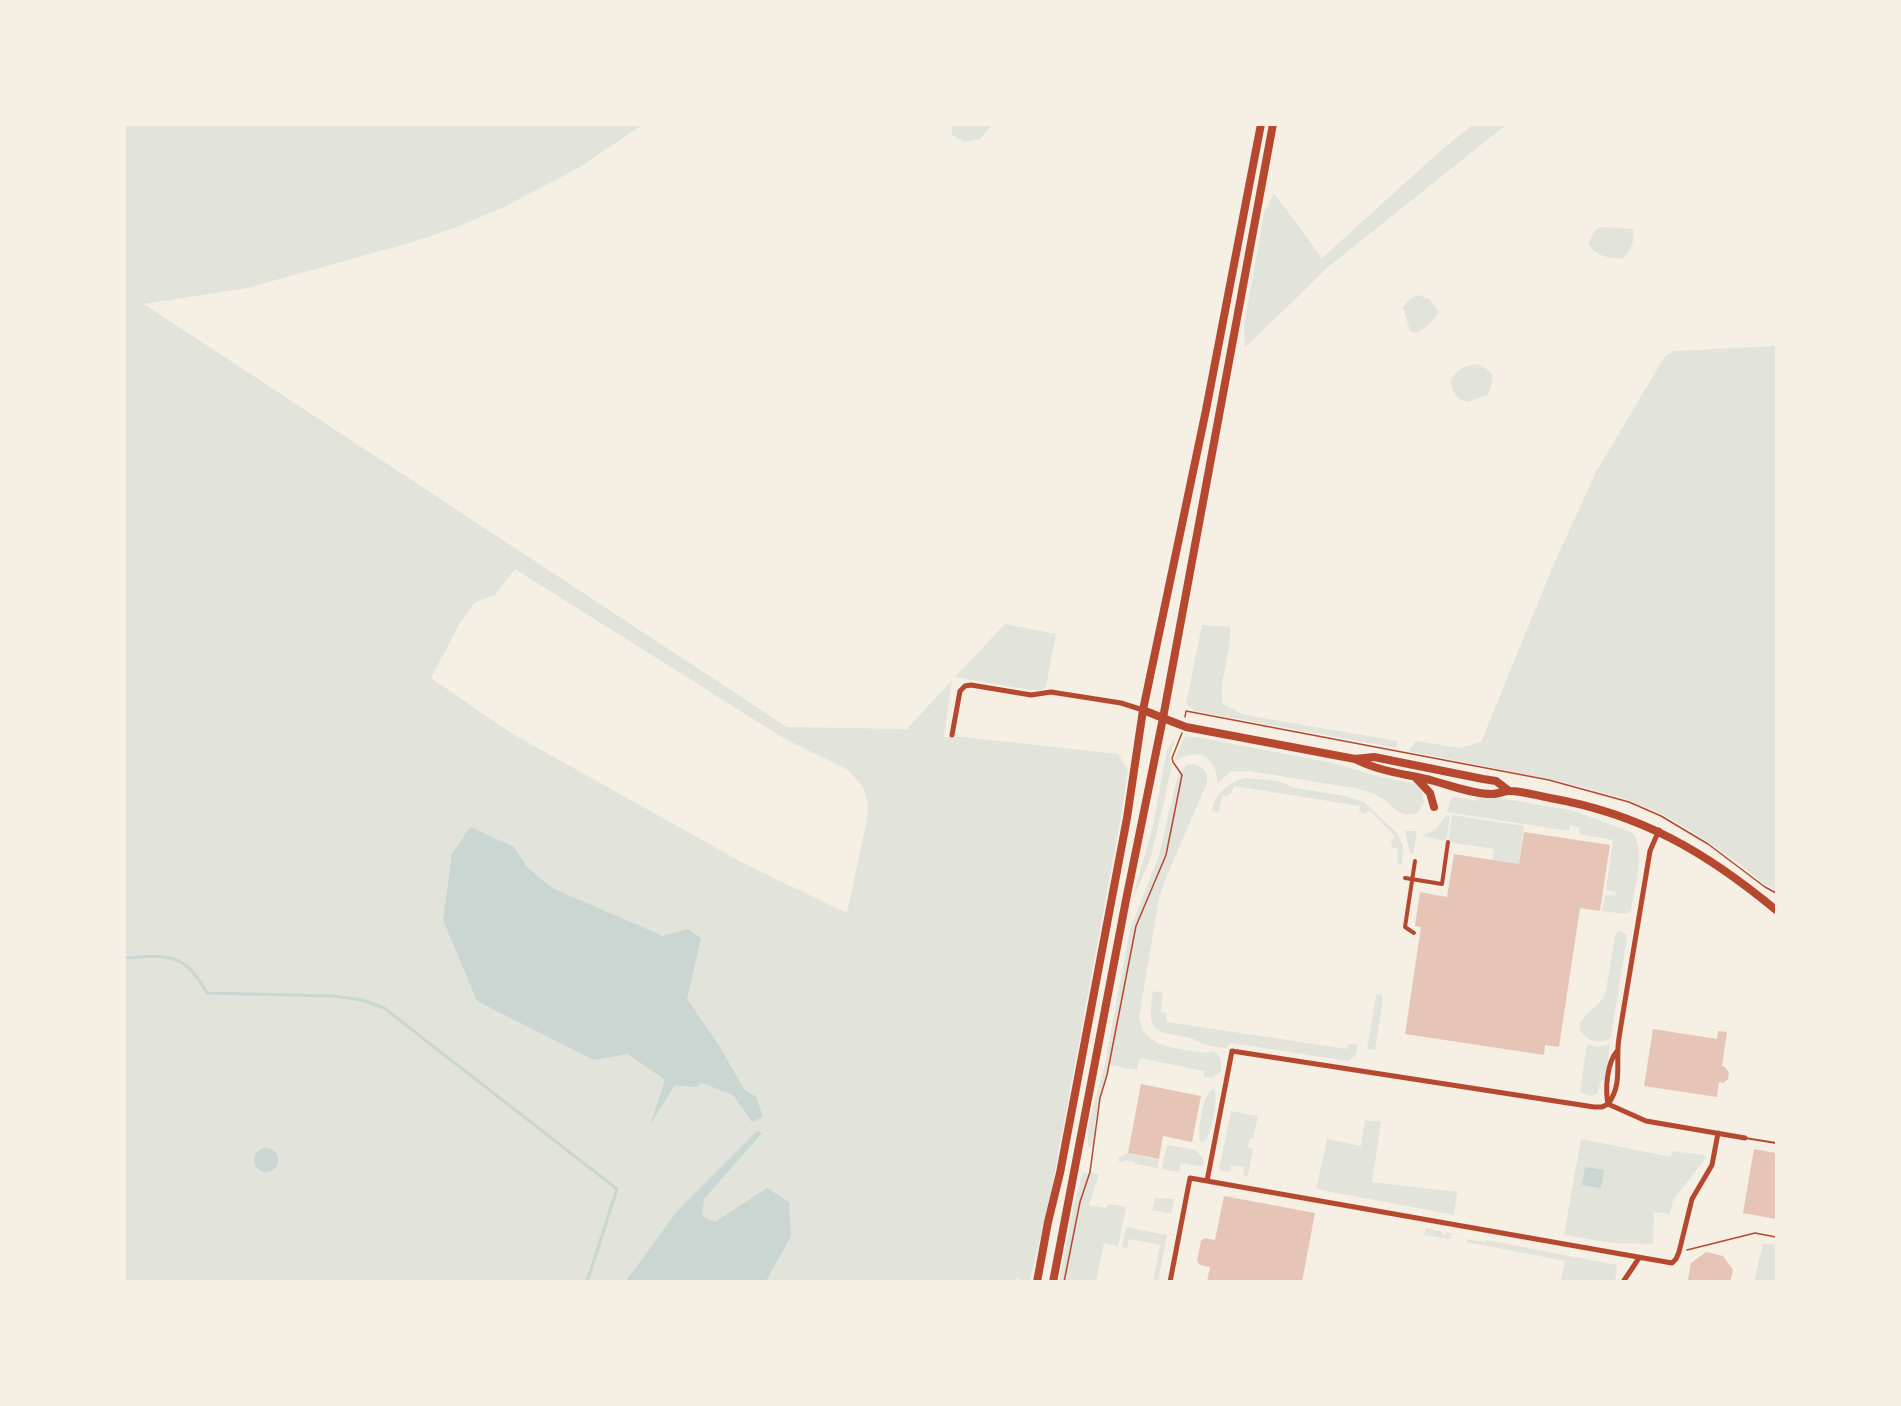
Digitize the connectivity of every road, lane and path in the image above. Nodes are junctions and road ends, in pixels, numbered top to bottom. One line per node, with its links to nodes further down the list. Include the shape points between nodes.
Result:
1 (1260, 124): 3 (main road, via 1206,410)
2 (1274, 124): 4 (main road)
3 (1143, 710): 4 (main road); 5 (street, via 1052,692 1031,695 971,685 960,691); 26 (main road, via 1127,818)
4 (1163, 718): 7 (main road, via 1186,727); 27 (main road)
5 (952, 735)
6 (1182, 737): 28 (path, via 1172,758 1182,775 1172,834 1136,926 1100,1098 1090,1172)
7 (1355, 759): 8 (main road, via 1372,768); 9 (main road, via 1374,757 1484,779)
8 (1413, 776): 9 (main road, via 1492,794); 10 (main road, via 1430,793)
9 (1509, 791): 11 (main road, via 1598,808)
10 (1434, 807)
11 (1659, 830): 16 (main road, via 1720,867); 18 (street, via 1650,851 1617,1051 1612,1057)
12 (1448, 842): 15 (street, via 1442,884)
13 (1415, 861): 15 (street)
14 (1405, 878): 15 (street)
15 (1412, 879): 17 (street, via 1405,927)
16 (1776, 910)
17 (1414, 933)
18 (1608, 1104): 19 (street, via 1646,1120); 22 (street, via 1594,1107 1232,1051)
19 (1718, 1133): 20 (street); 24 (street, via 1712,1164 1692,1199)
20 (1745, 1138): 21 (lane)
21 (1776, 1143)
22 (1207, 1181): 25 (street); 29 (street, via 1190,1178)
23 (1776, 1237): 24 (path, via 1755,1233)
24 (1679, 1252): 25 (street, via 1672,1263)
25 (1639, 1258): 30 (street)
26 (1037, 1281)
27 (1053, 1281)
28 (1064, 1281)
29 (1170, 1281)
30 (1623, 1281)

